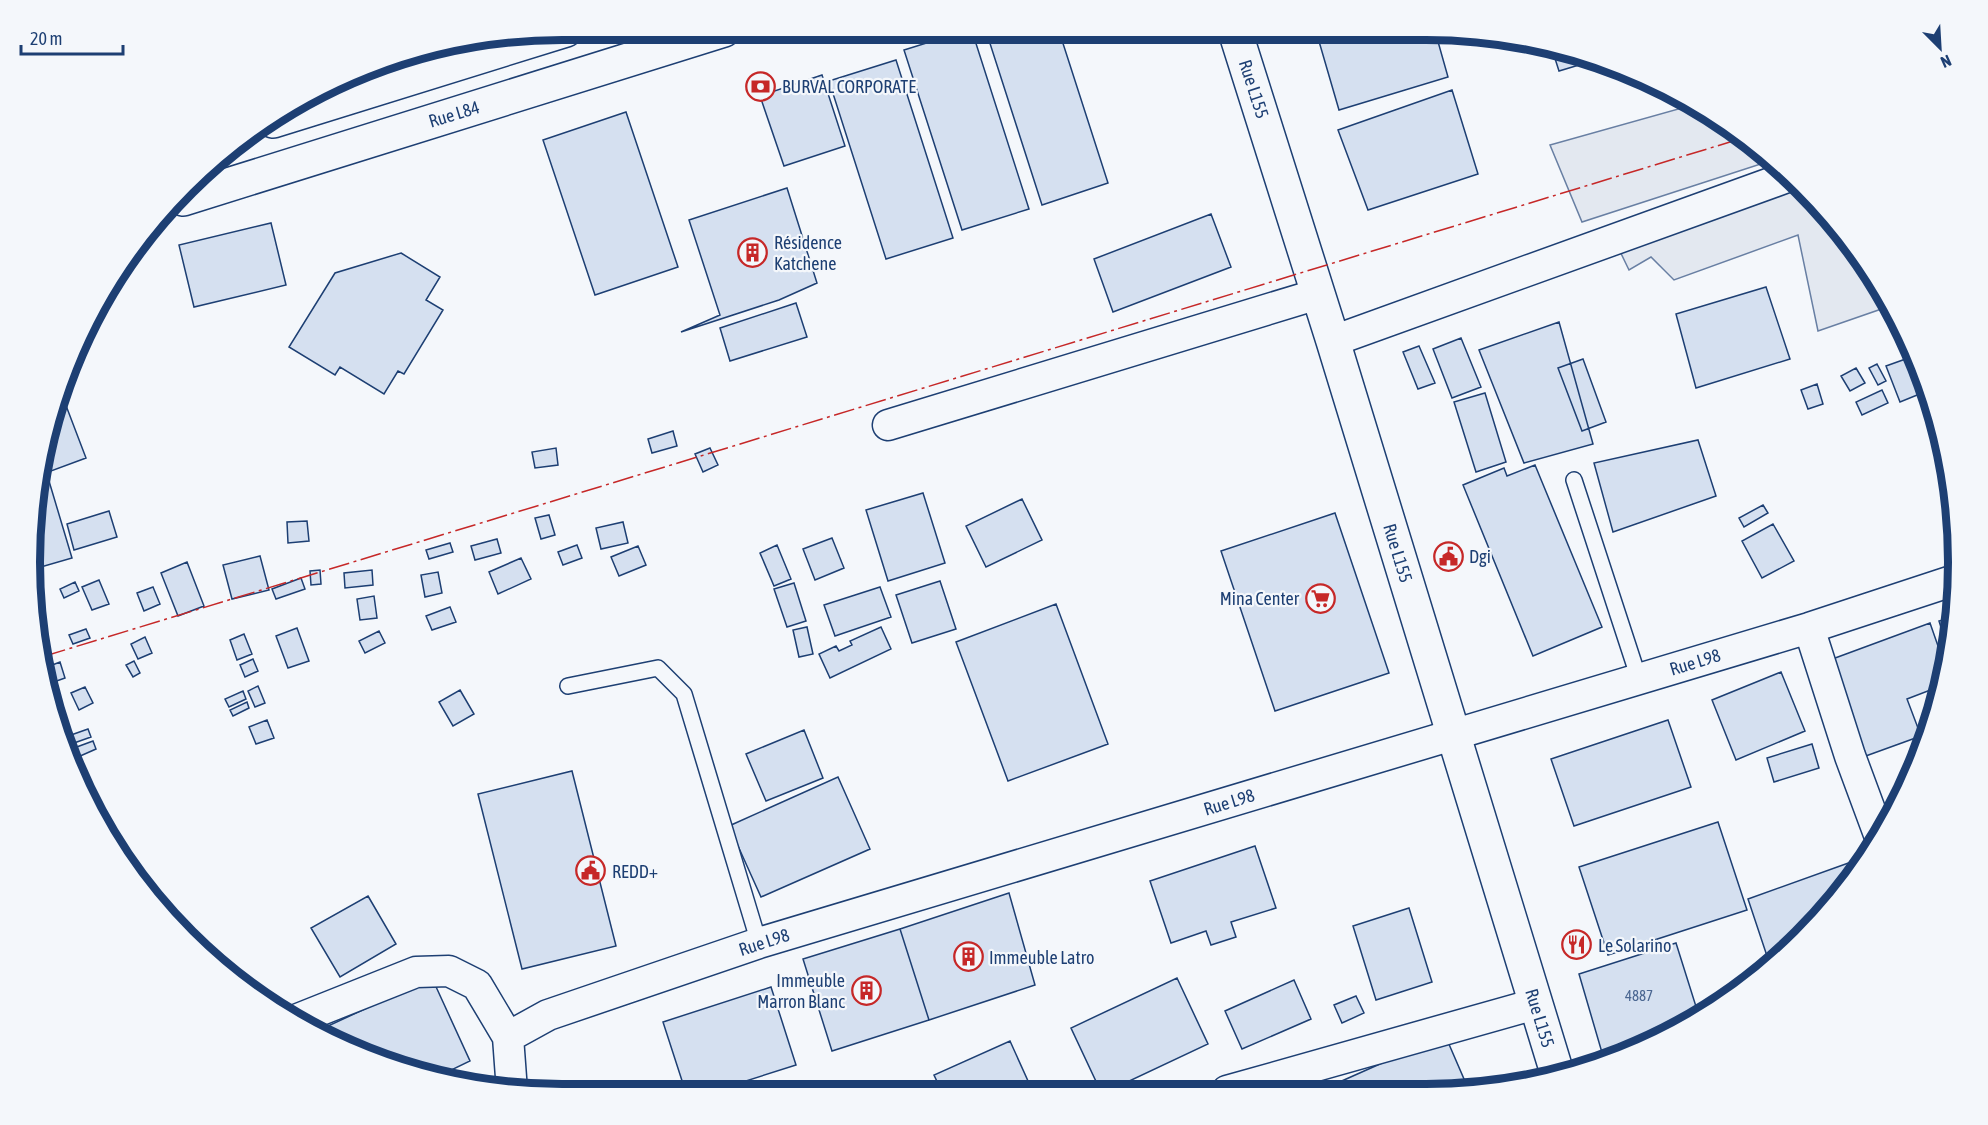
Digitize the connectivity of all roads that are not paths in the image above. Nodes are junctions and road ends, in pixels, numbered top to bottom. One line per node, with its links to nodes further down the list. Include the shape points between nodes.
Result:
1 (690, 40): 5 (street, Rue L84)
2 (1238, 40): 8 (street, Rue L155)
3 (527, 42): 4 (street)
4 (294, 115)
5 (214, 178): 7 (street, Rue L84)
6 (1780, 179): 9 (street)
7 (196, 190)
8 (1318, 294): 9 (street, Rue L155); 10 (street)
9 (1333, 340): 16 (street, Rue L155)
10 (888, 425)
11 (1574, 480): 14 (lane)
12 (1947, 583): 13 (street, Rue L98)
13 (1809, 628): 14 (street, Rue L98); 17 (street)
14 (1639, 679): 16 (street, Rue L98)
15 (568, 686): 18 (lane, via 658,668 684,694)
16 (1453, 735): 18 (street, Rue L98); 19 (street, Rue L155)
17 (1876, 827)
18 (759, 943): 21 (street, Rue L98, via 548,1015)
19 (1535, 1004): 22 (street, Rue L155); 24 (street)
20 (304, 1017): 21 (street, via 416,972 449,971 477,985)
21 (508, 1037): 23 (street)
22 (1555, 1068)
23 (511, 1082)
24 (1252, 1084)

